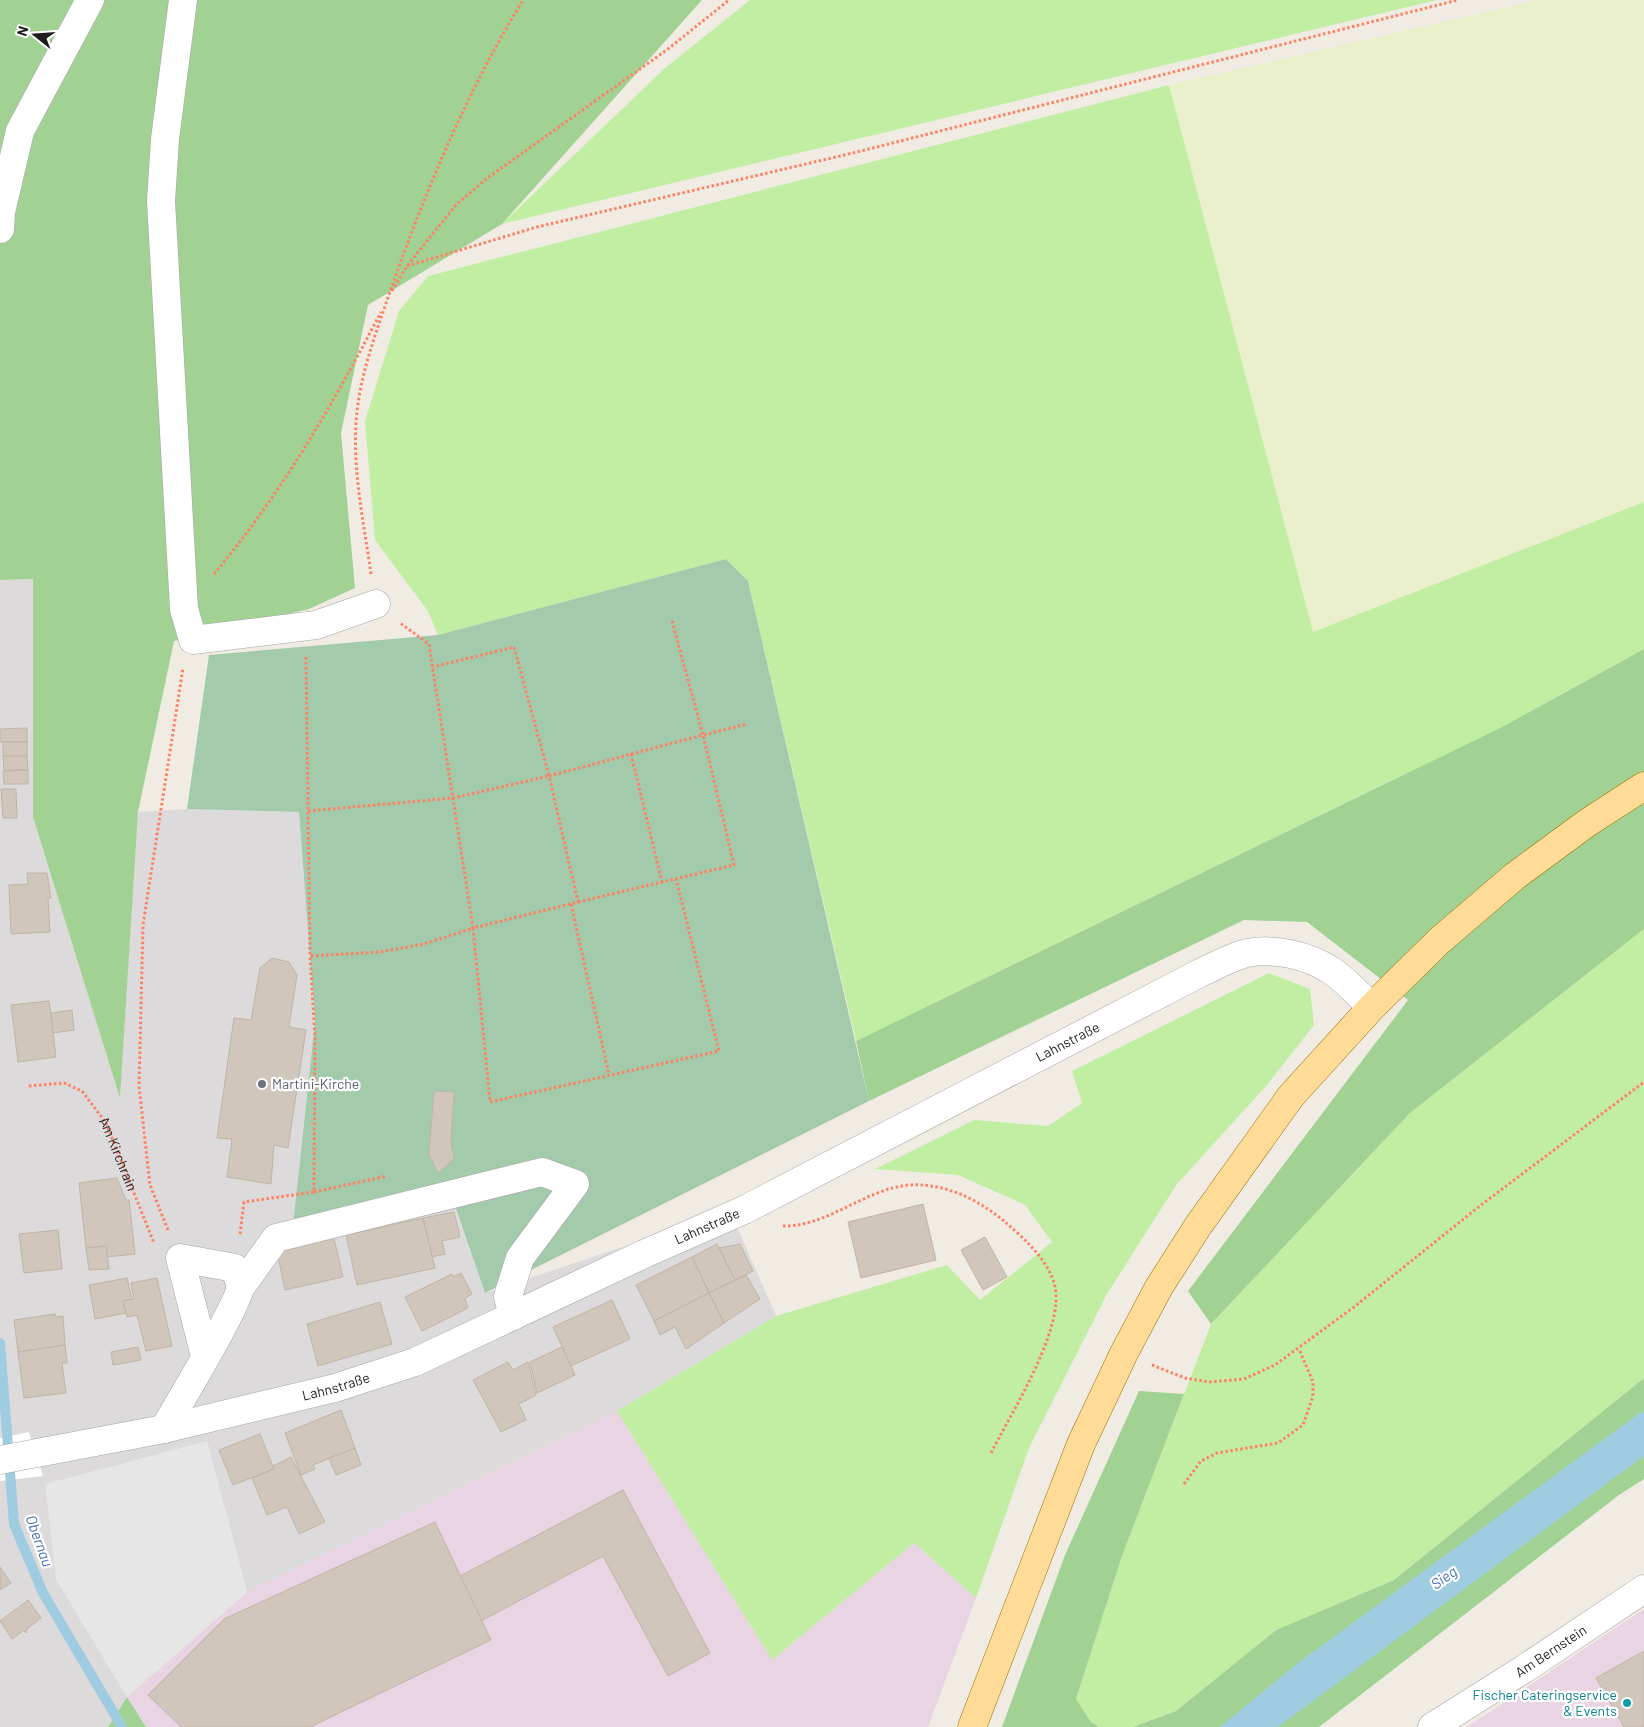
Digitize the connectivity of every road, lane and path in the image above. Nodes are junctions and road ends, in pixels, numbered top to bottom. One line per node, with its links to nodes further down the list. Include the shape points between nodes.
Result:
1 (90, 0): 6 (street, via 20,131)
2 (183, 0): 10 (street, via 165,139 161,201)
3 (523, 0): 8 (path, via 503,32 437,168)
4 (729, 0): 7 (path, via 668,49 486,179 456,205)
5 (1458, 0): 7 (path, via 857,152 537,227)
6 (0, 229)
7 (406, 266): 8 (path)
8 (387, 300): 9 (path, via 361,383 356,422 355,452); 10 (path, via 307,447 230,554)
9 (376, 604): 12 (street); 14 (path, via 429,644)
10 (184, 609): 13 (street)
11 (672, 621): 16 (path)
12 (303, 627): 13 (street); 21 (path, via 307,675)
13 (193, 640): 34 (path, via 183,667 143,925 139,1086 150,1185)
14 (433, 667): 18 (path, via 514,648); 20 (path)
15 (748, 724): 16 (path)
16 (703, 736): 17 (path); 22 (path, via 734,865)
17 (631, 754): 18 (path); 23 (path)
18 (549, 776): 20 (path); 24 (path)
19 (1644, 786): 28 (main road, via 1515,876 1438,941)
20 (453, 798): 21 (path); 26 (path)
21 (308, 810): 27 (path)
22 (676, 879): 23 (path); 29 (path, via 719,1051)
23 (662, 882): 24 (path)
24 (578, 902): 25 (path)
25 (572, 904): 26 (path); 29 (path)
26 (473, 928): 27 (path, via 424,944 380,952); 29 (path, via 490,1102)
27 (310, 956): 33 (path, via 315,1037 314,1192 244,1202)
28 (1372, 1008): 32 (street, Lahnstraße, via 1332,971 1309,960 1286,953 1262,951 1244,954 1200,973); 38 (main road, via 1279,1112 1198,1226)
29 (608, 1075)
30 (1644, 1082): 37 (path)
31 (29, 1086): 34 (path, Am Kirchrain, via 64,1082 82,1091 106,1123 157,1250)
32 (744, 1210): 36 (street, Lahnstraße); 41 (path, via 760,1223 789,1226 906,1186 932,1185 969,1198 1025,1239 1046,1267 1054,1285 1054,1315 1036,1363)
33 (241, 1213)
34 (180, 1258): 35 (street, via 235,1268); 39 (street)
35 (240, 1288): 36 (street, via 276,1238 542,1172 575,1184 520,1258 508,1296); 39 (street)
36 (513, 1316): 40 (street, Lahnstraße, via 415,1362 335,1388)
37 (1299, 1349): 38 (path, via 1275,1365 1244,1379 1218,1382 1185,1378); 43 (path, via 1313,1382 1313,1396 1303,1425 1278,1443 1217,1454 1201,1461)
38 (1124, 1353): 45 (main road, via 1081,1444)
39 (205, 1356): 40 (street)
40 (164, 1429): 42 (street, Lahnstraße)
41 (990, 1455)
42 (0, 1460)
43 (1184, 1484)
44 (1644, 1589): 46 (street, Am Bernstein)
45 (972, 1727)
46 (1432, 1727)

